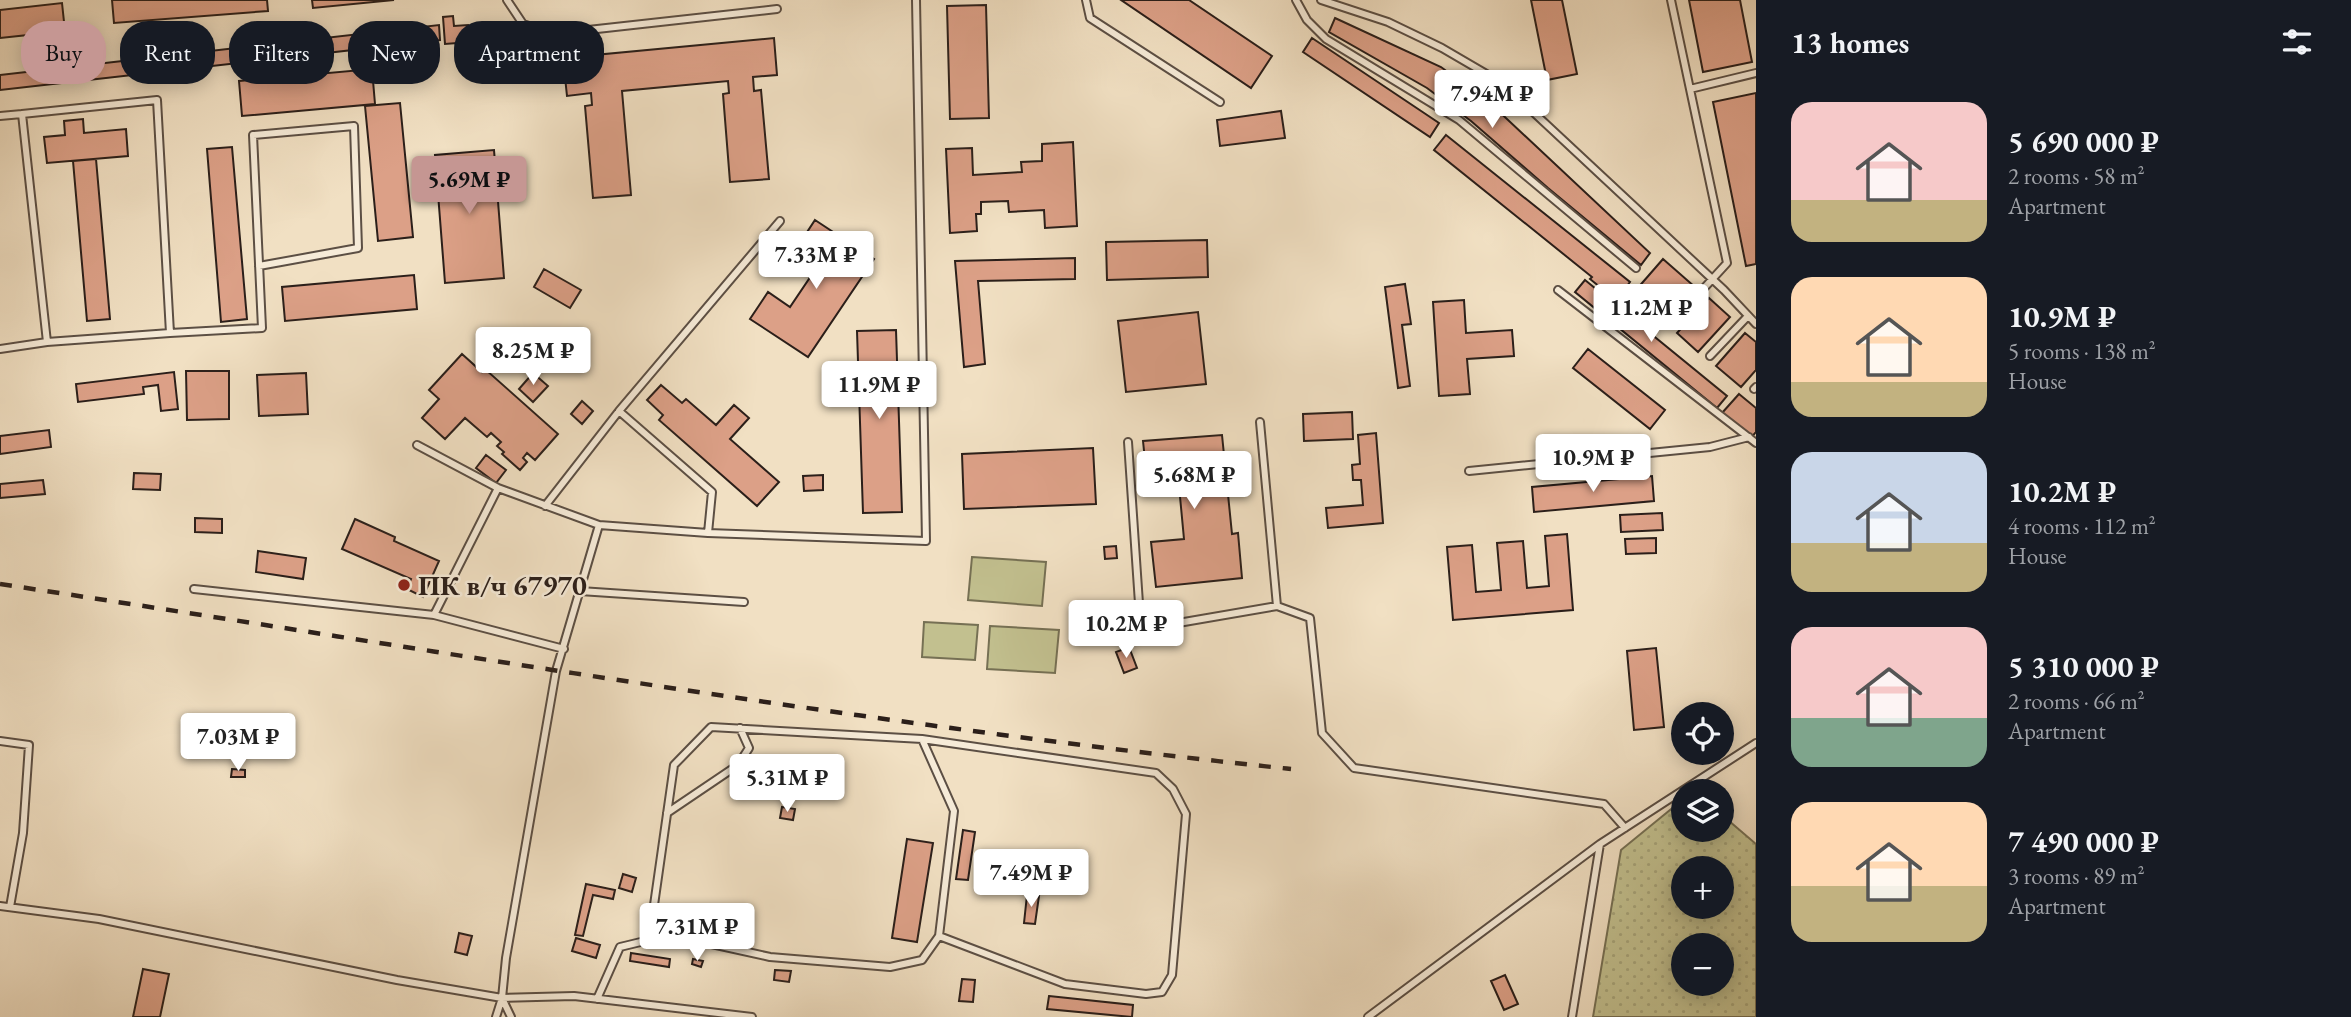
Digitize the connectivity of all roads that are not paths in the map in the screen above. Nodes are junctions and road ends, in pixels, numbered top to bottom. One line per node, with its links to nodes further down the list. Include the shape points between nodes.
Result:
1 (507, 0): 7 (lane, via 523,24 552,34)
2 (916, 0): 35 (lane, via 926,541)
3 (1086, 0): 10 (lane, via 1090,18)
4 (1296, 0): 15 (lane, via 1326,39 1459,120)
5 (1321, 0): 16 (lane, via 1388,22 1502,83)
6 (1671, 0): 9 (lane)
7 (777, 9)
8 (1756, 73): 9 (lane)
9 (1690, 89): 16 (lane, via 1727,263)
10 (1220, 102)
11 (22, 114): 12 (lane); 21 (lane, via 157,100); 22 (lane)
12 (0, 116)
13 (780, 220): 25 (lane)
14 (259, 266): 14 (lane, via 358,248 354,126 253,135); 21 (lane, via 262,328)
15 (1636, 268)
16 (1711, 279): 18 (lane); 19 (lane)
17 (1558, 290): 27 (lane)
18 (1748, 316): 20 (lane); 24 (lane)
19 (1674, 321)
20 (1756, 324)
21 (170, 333): 22 (lane)
22 (47, 342): 23 (lane)
23 (0, 349)
24 (1710, 356)
25 (619, 411): 33 (lane); 35 (lane, via 712,492)
26 (1260, 422): 39 (lane)
27 (1749, 437): 29 (lane); 31 (lane, via 1710,447)
28 (1128, 442): 39 (lane, via 1140,618 1156,627)
29 (1756, 443)
30 (417, 445): 32 (lane)
31 (1469, 471)
32 (498, 488): 33 (lane); 40 (lane)
33 (545, 506): 34 (lane)
34 (599, 525): 35 (lane); 37 (lane)
35 (708, 533)
36 (194, 589): 40 (lane)
37 (580, 591): 38 (lane); 41 (lane)
38 (744, 602)
39 (1277, 606): 47 (lane, via 1310,618 1322,733 1354,768 1595,802 1604,804)
40 (434, 615): 41 (lane)
41 (564, 649): 53 (lane, via 551,698)
42 (740, 728): 43 (lane); 46 (lane, via 749,748 738,765); 46 (lane, via 711,727 674,765)
43 (922, 739): 51 (lane, via 954,811); 51 (lane, via 1156,773 1173,789 1185,814 1172,975 1162,992 1146,995 1065,984)
44 (0, 741): 50 (lane, via 29,745 23,833)
45 (1756, 743): 47 (lane)
46 (667, 813): 52 (lane)
47 (1625, 828): 48 (lane)
48 (1600, 845): 58 (lane); 59 (lane)
49 (0, 906): 50 (lane)
50 (10, 907): 53 (lane, via 99,919)
51 (939, 936): 52 (lane, via 922,960 890,967)
52 (649, 940): 54 (lane, via 620,947)
53 (502, 998): 54 (lane); 55 (lane); 56 (lane)
54 (597, 999): 57 (lane)
55 (496, 1017)
56 (511, 1017)
57 (752, 1017)
58 (1368, 1017)
59 (1572, 1017)

